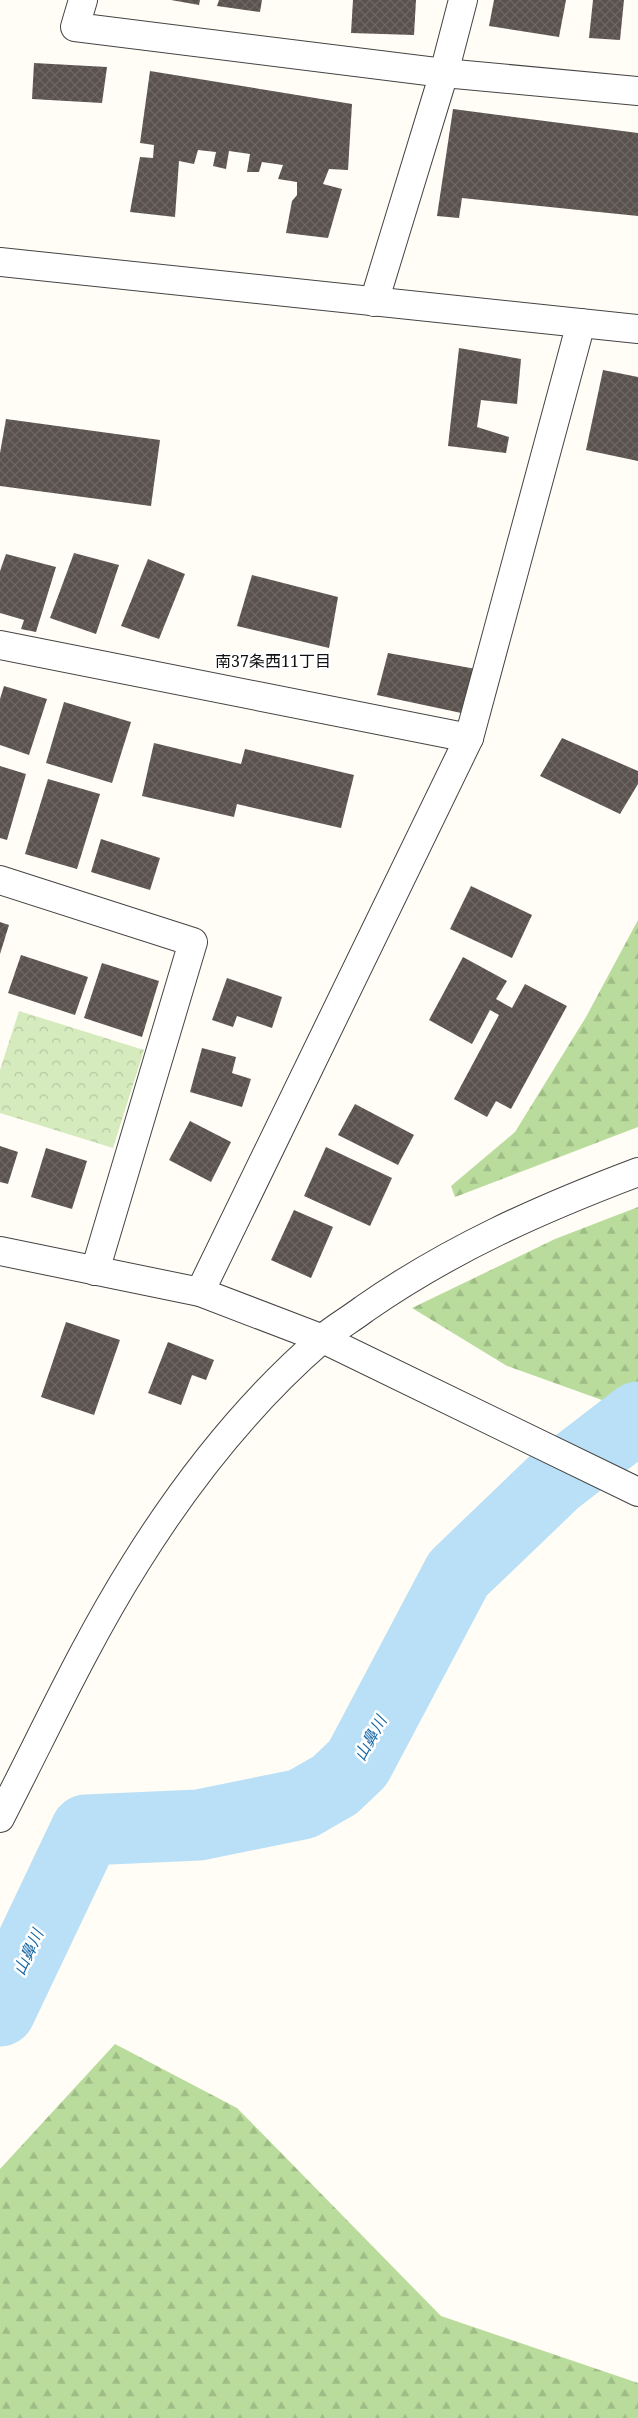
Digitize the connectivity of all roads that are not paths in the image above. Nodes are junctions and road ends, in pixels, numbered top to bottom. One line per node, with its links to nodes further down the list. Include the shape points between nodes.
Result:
1 (83, 0): 3 (street, via 76,27)
2 (463, 0): 3 (street)
3 (444, 73): 4 (street); 6 (street)
4 (638, 91)
5 (0, 262): 6 (street)
6 (374, 302): 7 (street)
7 (582, 323): 8 (street); 10 (street)
8 (638, 328)
9 (0, 645): 10 (street)
10 (469, 738): 15 (street)
11 (0, 880): 14 (street, via 193,942)
12 (638, 1172): 16 (street, via 561,1201 449,1255 409,1278)
13 (0, 1251): 14 (street)
14 (95, 1271): 15 (street)
15 (200, 1292): 16 (street)
16 (323, 1339): 17 (street); 18 (street, via 251,1409 166,1516 102,1622)
17 (638, 1492)
18 (0, 1818)

